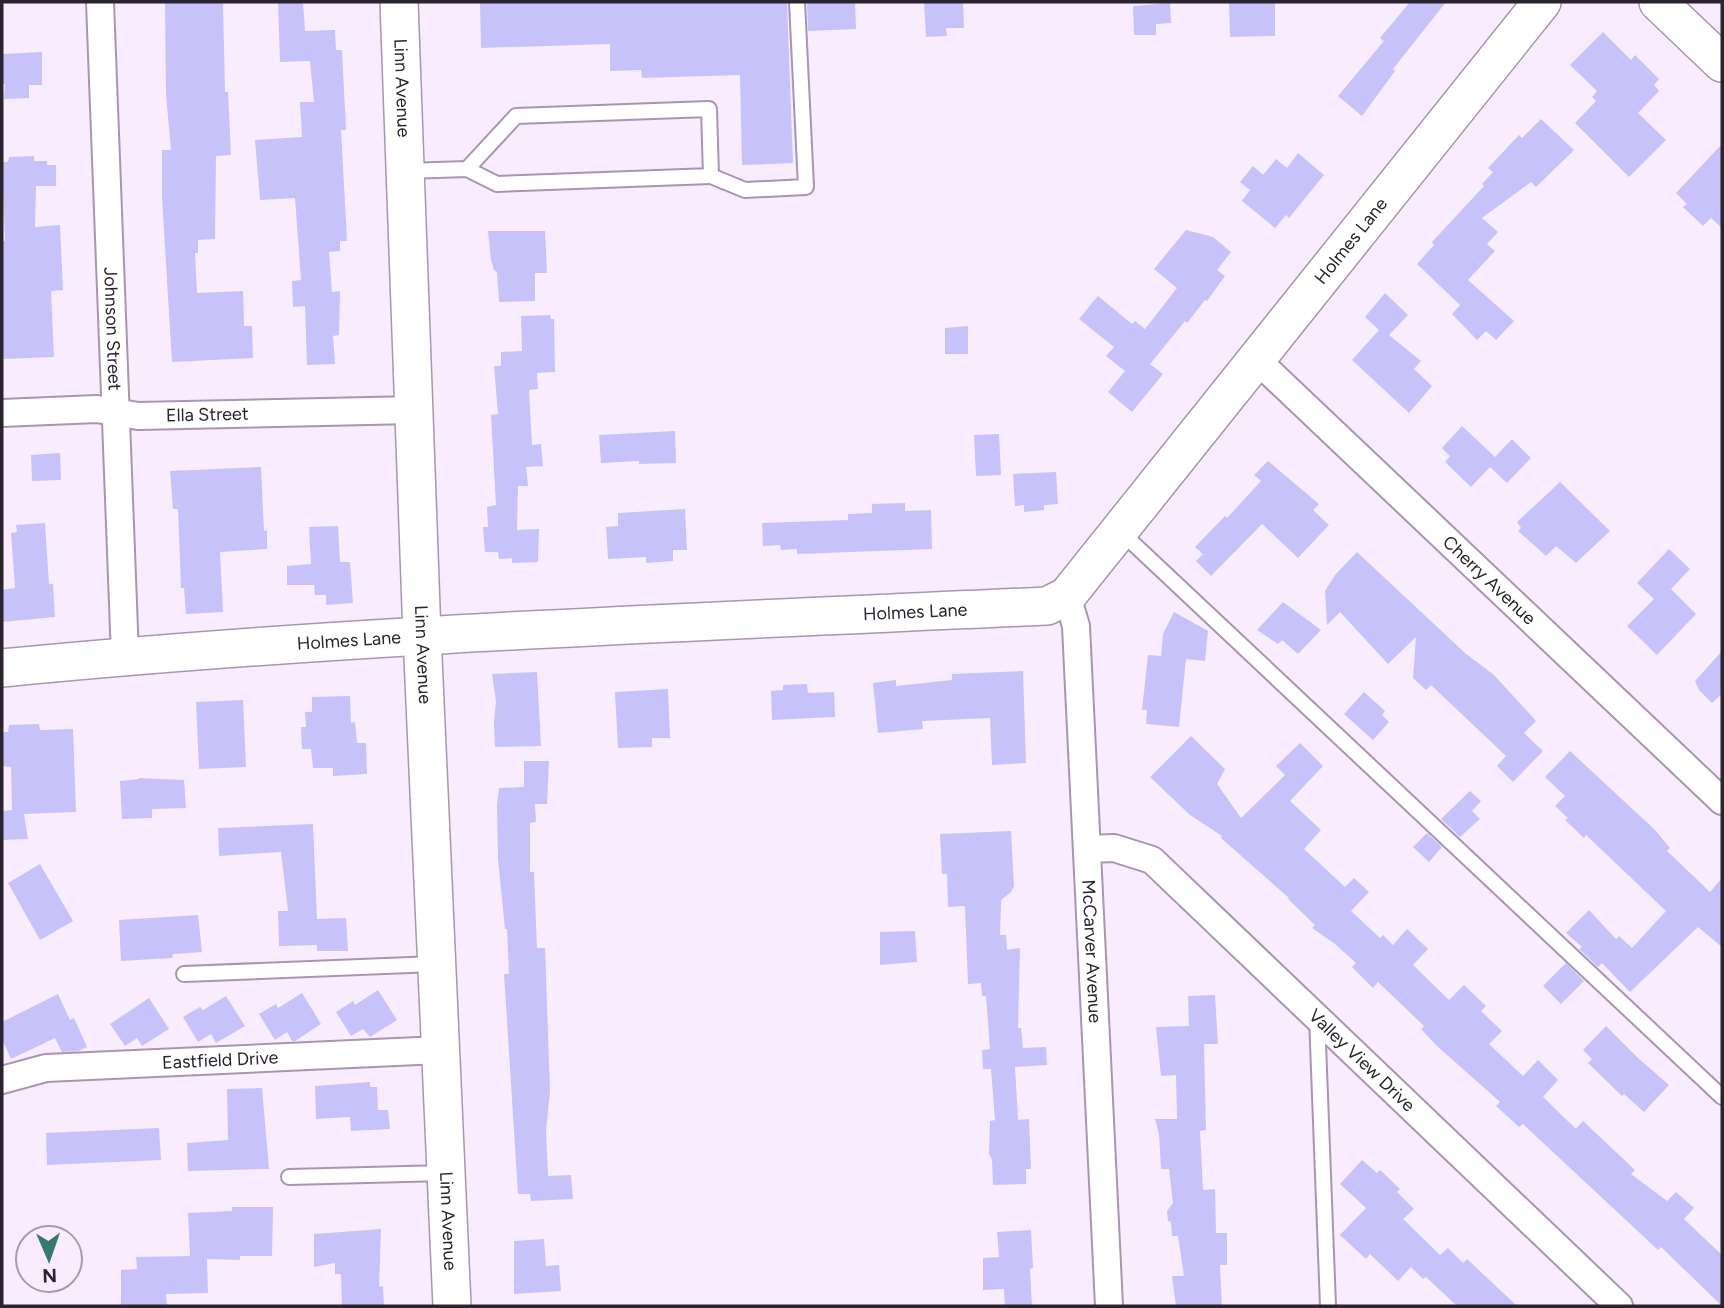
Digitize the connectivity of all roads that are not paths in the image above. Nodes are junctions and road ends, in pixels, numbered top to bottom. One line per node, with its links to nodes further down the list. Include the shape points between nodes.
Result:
1 (100, 2): 12 (street, Johnson Street)
2 (399, 2): 8 (street, Linn Avenue)
3 (797, 2): 9 (lane, via 806,187 745,190)
4 (1542, 2): 10 (street, Holmes Lane)
5 (1658, 2): 6 (street)
6 (1722, 63)
7 (467, 169): 8 (lane); 9 (lane, via 498,184); 9 (lane, via 516,116 709,109)
8 (405, 171): 11 (street, Linn Avenue)
9 (711, 176)
10 (1257, 360): 14 (street, Holmes Lane); 19 (street, Cherry Avenue)
11 (414, 410): 12 (street, Ella Street, via 138,415); 16 (street, Linn Avenue)
12 (114, 411): 13 (street, Ella Street); 17 (street, Johnson Street)
13 (2, 413)
14 (1120, 531): 15 (street, Holmes Lane); 26 (lane)
15 (1067, 596): 16 (street, Holmes Lane, via 1047,606); 20 (street, McCarver Avenue, via 1076,626)
16 (422, 635): 17 (street, Holmes Lane); 21 (street, Linn Avenue)
17 (125, 656): 18 (street, Holmes Lane)
18 (2, 668)
19 (1722, 801)
20 (1087, 849): 23 (street, Valley View Drive, via 1114,848 1152,860); 30 (street, McCarver Avenue)
21 (436, 964): 22 (lane); 24 (street, Linn Avenue)
22 (184, 974)
23 (1317, 1017): 31 (lane); 32 (street, Valley View Drive)
24 (440, 1050): 25 (street, Eastfield Drive, via 46,1068); 27 (street, Linn Avenue)
25 (2, 1080)
26 (1722, 1097)
27 (445, 1173): 28 (lane); 29 (street, Linn Avenue)
28 (289, 1177)
29 (452, 1306)
30 (1109, 1306)
31 (1328, 1306)
32 (1619, 1306)

